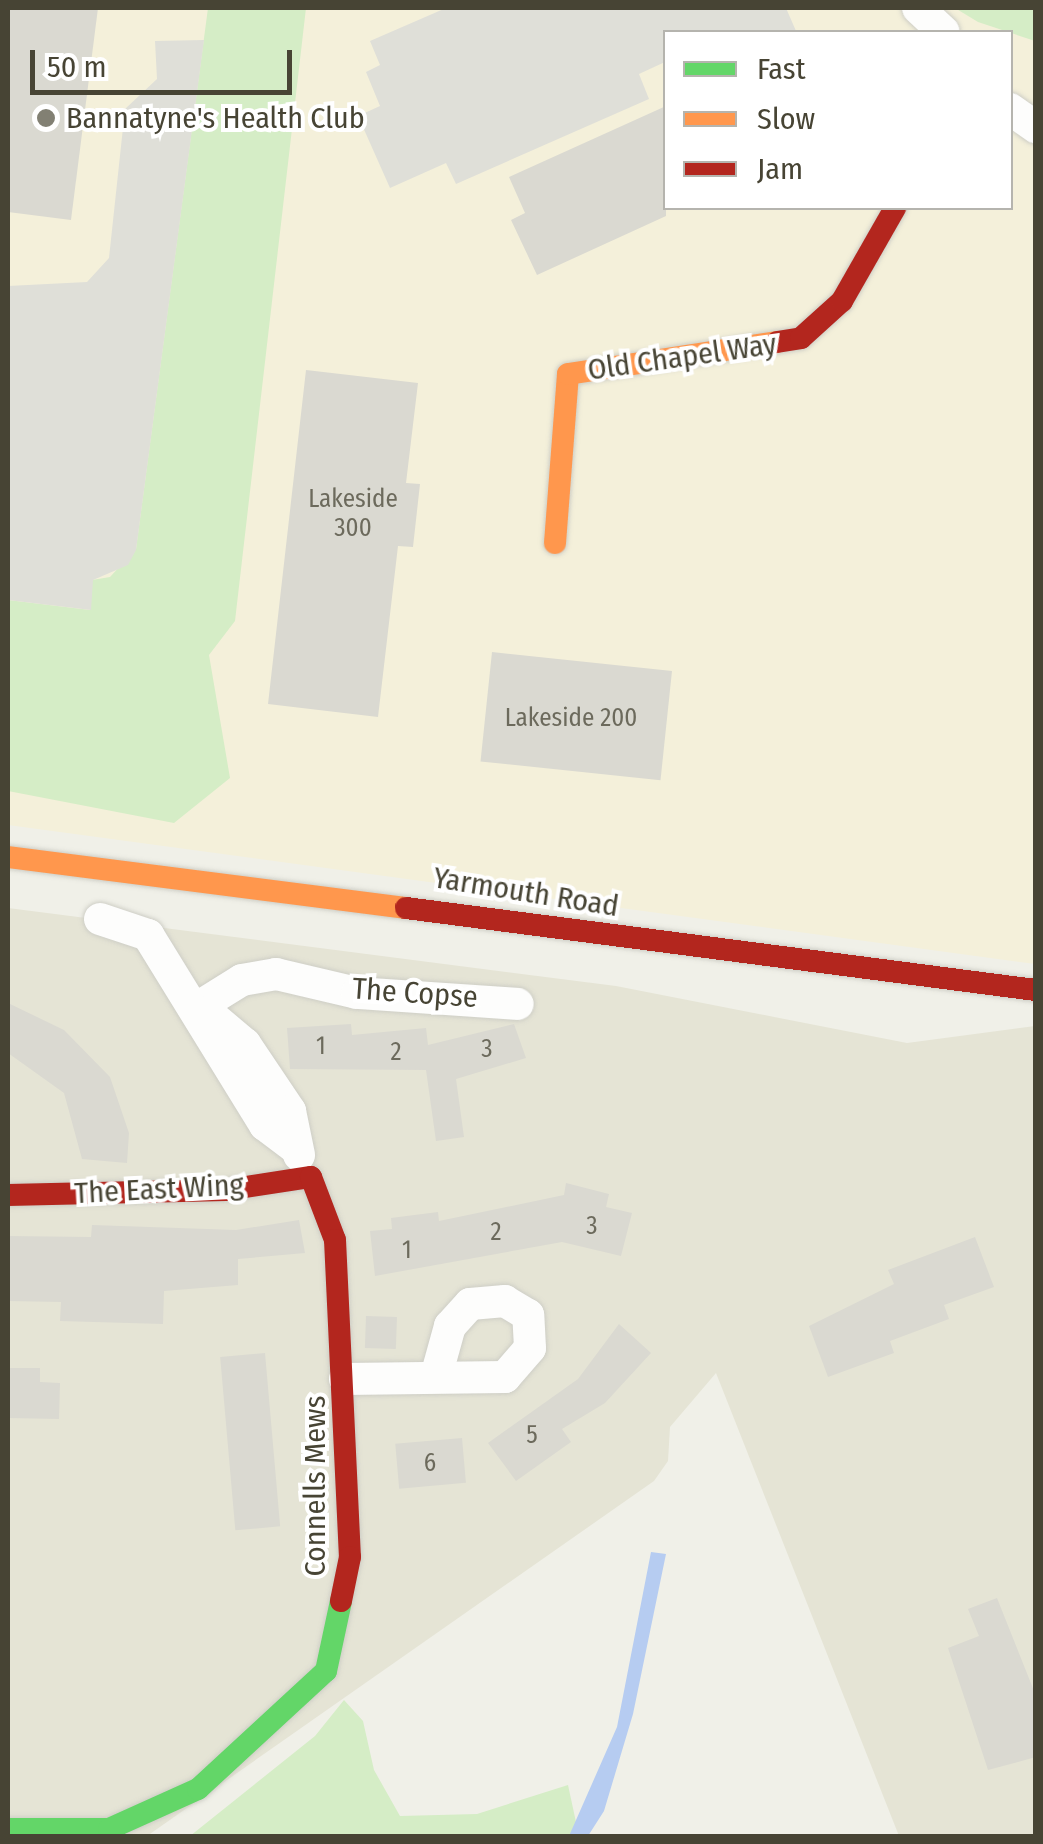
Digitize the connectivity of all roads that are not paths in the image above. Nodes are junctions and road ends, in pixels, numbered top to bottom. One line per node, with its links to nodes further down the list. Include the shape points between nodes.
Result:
1 (918, 8): 2 (street)
2 (942, 30)
3 (1013, 111): 4 (street)
4 (1036, 128)
5 (893, 210): 6 (main road, Old Chapel Way, via 842,301 802,338 568,374)
6 (555, 543)
7 (8, 856): 9 (main road, Yarmouth Road)
8 (100, 919): 11 (street, via 148,935)
9 (1036, 990)
10 (518, 1004): 11 (street, The Copse, via 357,993 276,974 242,980)
11 (200, 1006): 12 (street, via 246,1044 290,1111)
12 (303, 1163): 13 (main road, The East Wing, via 226,1190); 15 (main road, Connells Mews, via 331,1217)
13 (8, 1195)
14 (437, 1372): 15 (street)
15 (345, 1379): 16 (main road, Connells Mews, via 350,1557 326,1671 198,1789 109,1830)
16 (8, 1828)

